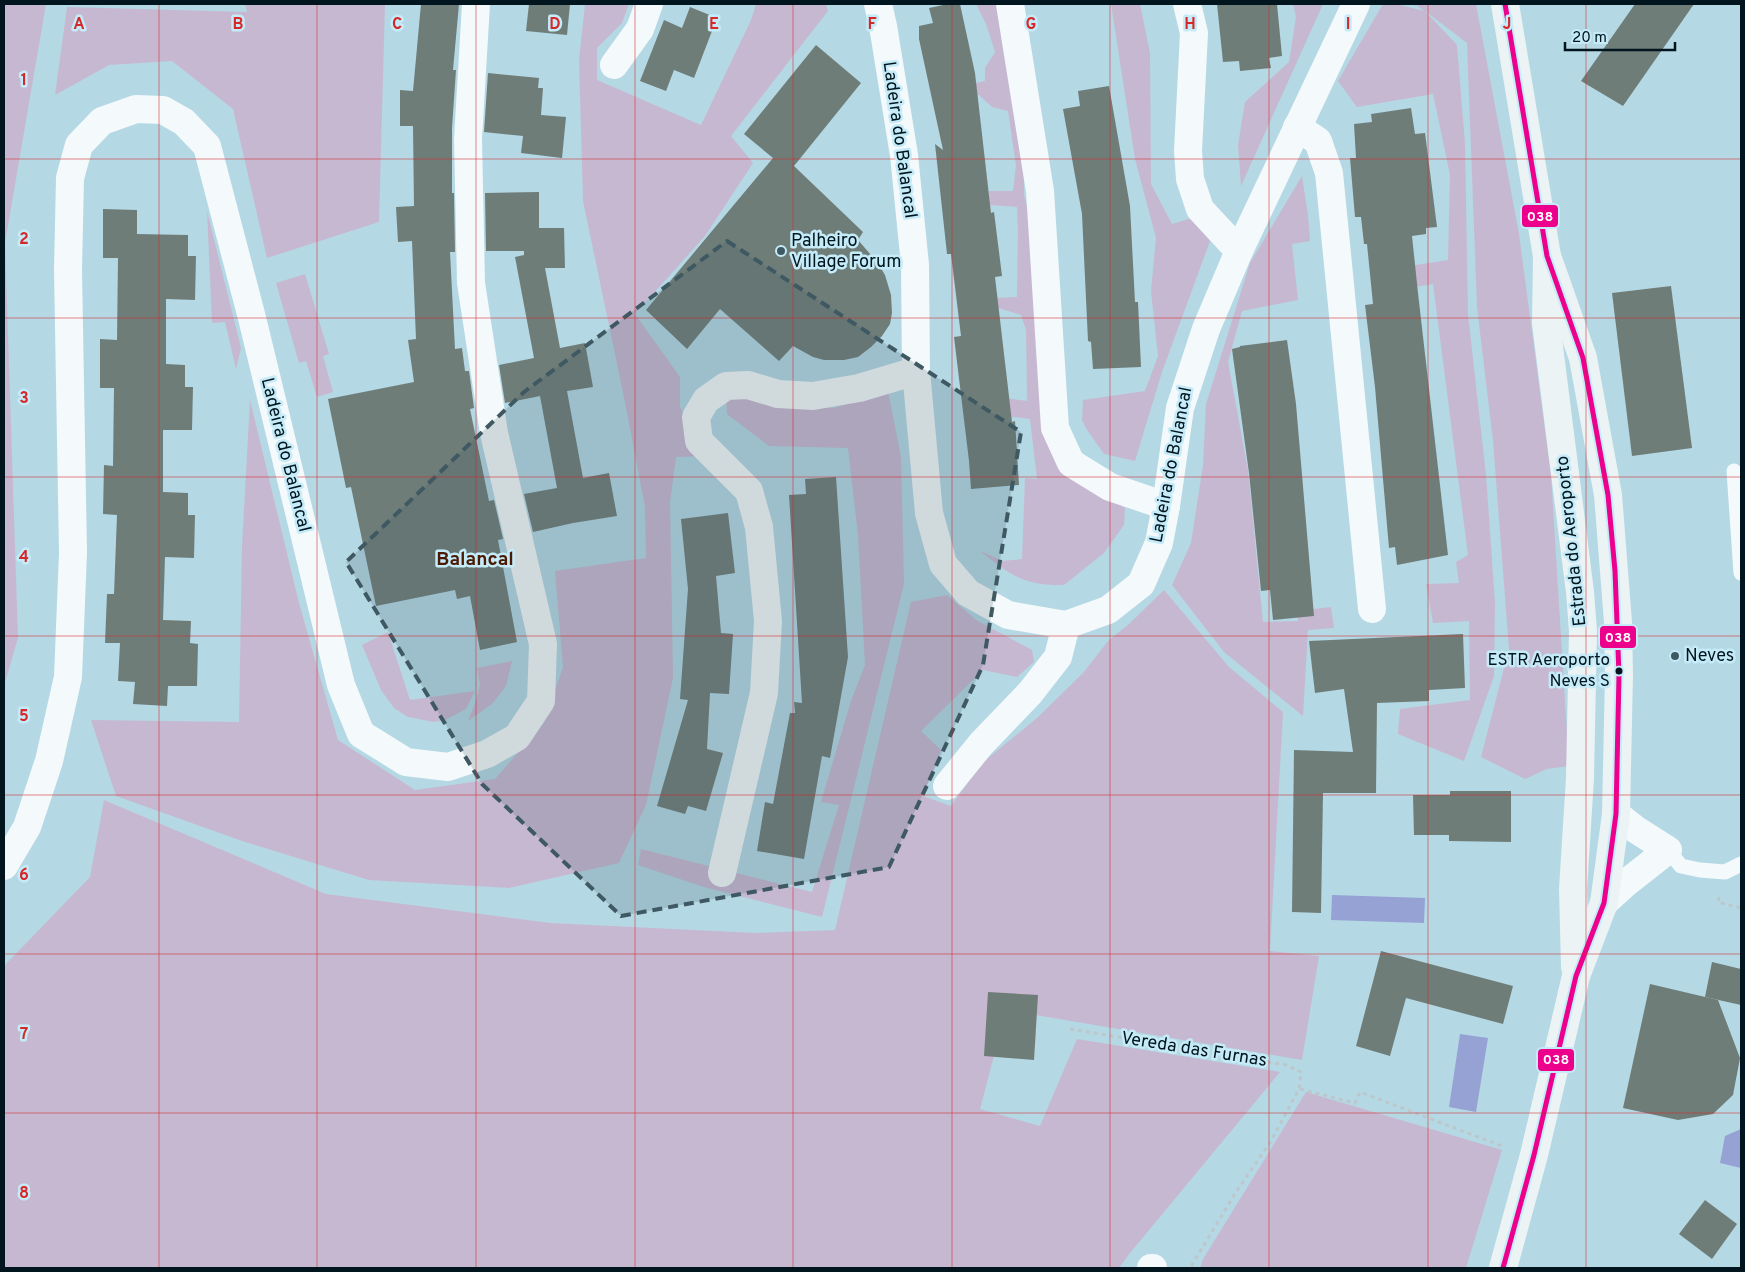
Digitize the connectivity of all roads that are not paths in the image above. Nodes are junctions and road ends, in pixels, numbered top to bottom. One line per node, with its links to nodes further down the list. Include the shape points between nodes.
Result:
1 (476, 4): 23 (street, Ladeira do Balancal, via 468,138 471,283 494,433 542,644 541,701 517,737 487,754 448,766 406,762 361,734 341,685 207,146 184,122 163,110 136,109 102,121 79,144 70,178 68,270 73,553 68,677 49,761 27,827)
2 (649, 4): 8 (street, via 640,29)
3 (878, 4): 12 (street, Ladeira do Balancal, via 904,155 915,265)
4 (1010, 4): 14 (street, via 1040,191 1055,428 1071,462 1110,487)
5 (1187, 4): 10 (street, via 1194,33 1188,151 1190,179 1200,209)
6 (1356, 4): 9 (street, Ladeira do Balancal)
7 (1505, 4): 11 (main road, Estrada do Aeroporto)
8 (614, 65)
9 (1297, 126): 10 (street, Ladeira do Balancal); 16 (street, via 1318,141 1329,172)
10 (1240, 251): 14 (street, Ladeira do Balancal, via 1206,329 1180,408)
11 (1547, 256): 18 (main road, Estrada do Aeroporto, via 1546,323); 20 (main road, Estrada do Aeroporto, via 1583,358 1608,495 1619,676)
12 (916, 371): 17 (street, Ladeira do Balancal, via 929,513 943,564 968,593 1008,615); 24 (street, via 859,388 813,396 778,394 748,385 726,386 706,400 696,417 699,441 749,491 759,526 768,621 764,693)
13 (1734, 471): 15 (lane)
14 (1166, 506): 17 (street, Ladeira do Balancal, via 1159,543 1141,584 1108,610)
15 (1741, 573)
16 (1372, 609)
17 (1066, 625): 19 (street, via 1058,657)
18 (1583, 631): 20 (main road, via 1601,774); 26 (main road, Estrada do Aeroporto, via 1580,778 1573,889)
19 (947, 786)
20 (1616, 814): 21 (street); 25 (main road, Estrada do Aeroporto)
21 (1668, 850): 22 (lane, via 1681,866 1700,870 1725,872); 25 (street)
22 (1741, 864)
23 (4, 866)
24 (722, 873)
25 (1604, 903): 26 (main road, Estrada do Aeroporto)
26 (1576, 976): 27 (main road, Estrada do Aeroporto, via 1534,1156)
27 (1503, 1268)

